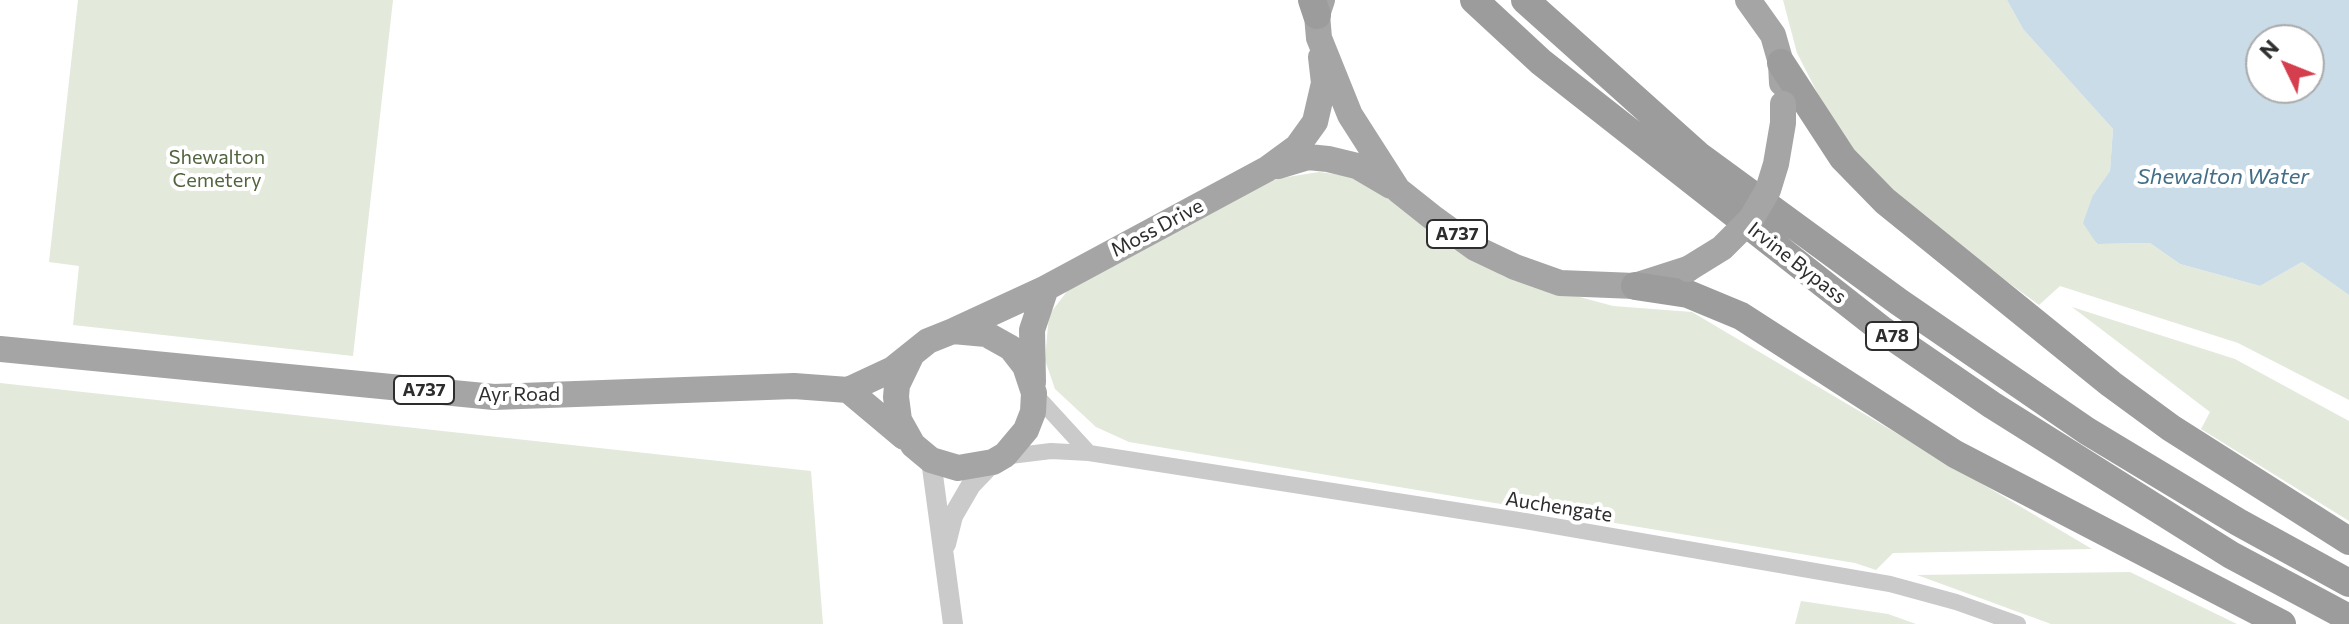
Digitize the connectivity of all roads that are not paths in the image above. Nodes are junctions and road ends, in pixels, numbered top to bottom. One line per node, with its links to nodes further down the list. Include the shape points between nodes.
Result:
1 (1474, 0): 21 (highway, Irvine Bypass / A78, via 1541,62 1881,329 2218,547)
2 (1525, 0): 20 (highway, Irvine Bypass / A78, via 1698,155 1899,302 2087,431)
3 (1748, 0): 5 (main road, A737, via 1773,35)
4 (1318, 13): 6 (main road, Moss Drive / A737, via 1324,83 1315,122 1297,147); 7 (main road, A737, via 1350,115)
5 (1781, 63): 8 (main road, A737, bridge, via 1783,123 1776,164 1751,219 1722,248 1688,269); 18 (highway, via 1843,158 1885,201 2135,402)
6 (1267, 169): 7 (main road, Moss Drive / A737, via 1308,157 1328,159 1357,166); 9 (main road, Moss Drive / A737)
7 (1398, 190): 8 (main road, A737, via 1475,248 1515,267 1560,283)
8 (1635, 286): 24 (highway, via 1688,294 1741,316 1955,454)
9 (1046, 288): 10 (main road, Moss Drive / A737); 14 (main road, via 1032,330)
10 (953, 331): 12 (main road, A737, via 928,341); 14 (main road, via 986,334 1011,348 1025,366)
11 (0, 349): 13 (main road, Ayr Road / A737, via 494,397 794,386)
12 (911, 356): 13 (main road, Ayr Road / A737); 15 (main road, via 896,397 899,420)
13 (848, 390): 15 (main road)
14 (1033, 391): 16 (street); 17 (main road, via 1026,430)
15 (922, 453): 17 (main road, via 958,468); 19 (street)
16 (1089, 453): 17 (street, Auchengate, via 1051,451); 23 (street, Auchengate, via 1890,584)
17 (997, 460): 19 (street, via 971,485 953,516)
18 (2349, 541)
19 (943, 552): 22 (street)
20 (2349, 583)
21 (2349, 618)
22 (953, 624)
23 (2018, 624)
24 (2282, 624)

